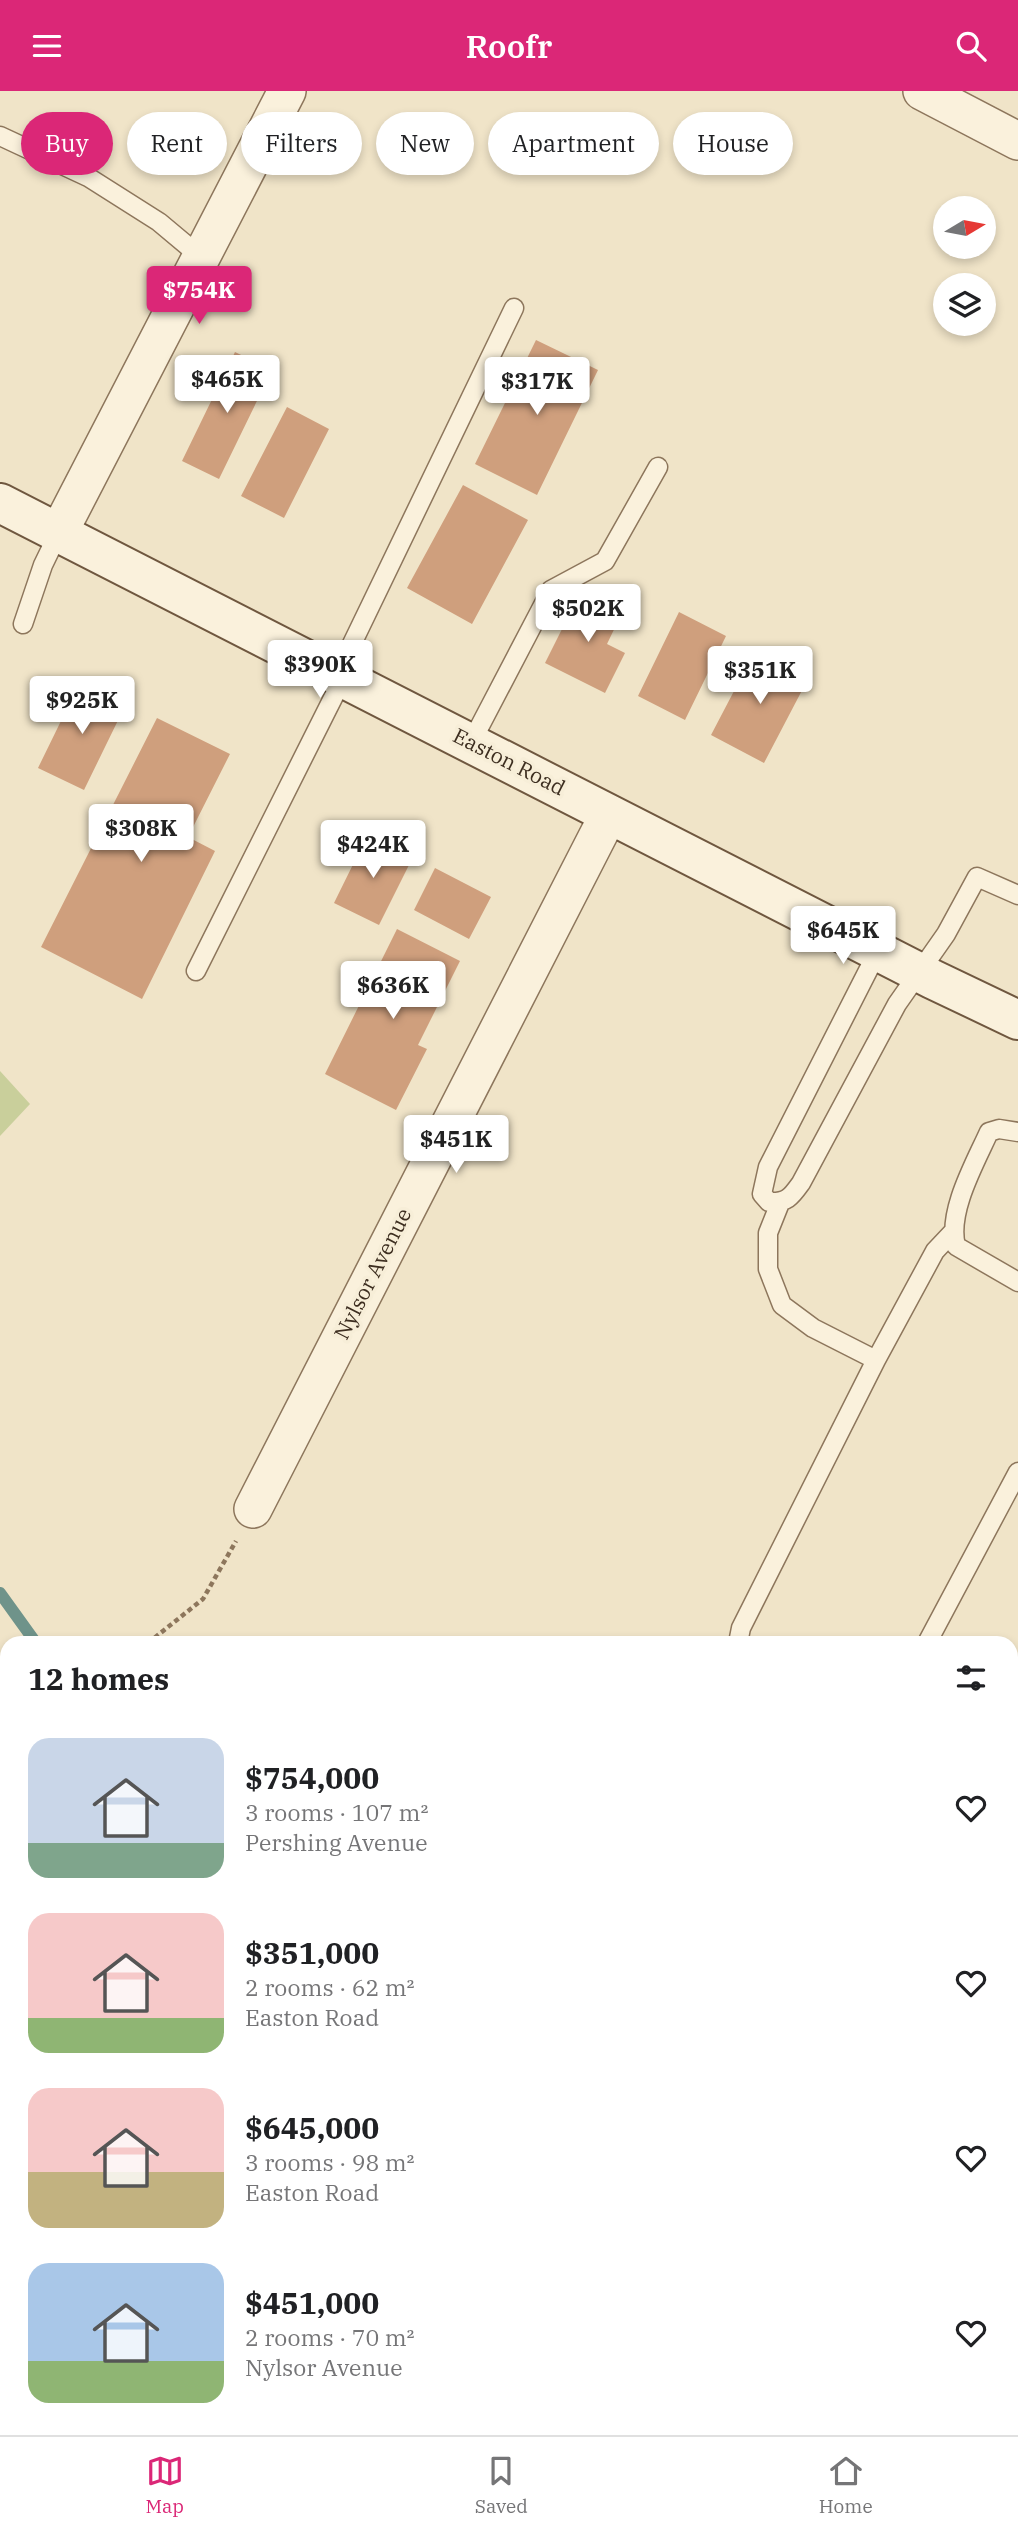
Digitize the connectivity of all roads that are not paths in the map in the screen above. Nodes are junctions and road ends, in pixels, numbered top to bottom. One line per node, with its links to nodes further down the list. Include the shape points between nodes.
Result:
1 (287, 91): 5 (street)
2 (922, 91): 4 (street)
3 (0, 136): 5 (lane, via 88,177 159,222)
4 (1018, 141)
5 (202, 258): 9 (street)
6 (514, 308): 11 (lane)
7 (658, 467): 12 (lane, via 605,561 551,590)
8 (0, 503): 9 (main road, Easton Road)
9 (59, 533): 10 (lane); 11 (main road, Easton Road)
10 (23, 624)
11 (340, 676): 12 (main road, Easton Road); 16 (lane)
12 (471, 743): 13 (main road, Easton Road)
13 (609, 814): 15 (main road, Easton Road); 25 (street, Nylsor Avenue)
14 (1018, 895): 17 (lane, via 977,877)
15 (878, 951): 17 (main road, Easton Road); 20 (lane, via 768,1167 762,1194 769,1202)
16 (196, 971)
17 (919, 972): 18 (main road, Easton Road); 20 (lane, via 897,1004 801,1183 789,1200)
18 (1018, 1020)
19 (1018, 1132): 21 (lane, via 989,1132 963,1192)
20 (780, 1203): 23 (lane, via 768,1233 768,1269 782,1305 813,1328)
21 (952, 1233): 22 (lane, via 956,1246); 23 (lane, via 935,1251)
22 (1018, 1282)
23 (876, 1360): 26 (lane)
24 (1018, 1472): 27 (lane)
25 (253, 1509)
26 (739, 1636)
27 (931, 1636)

